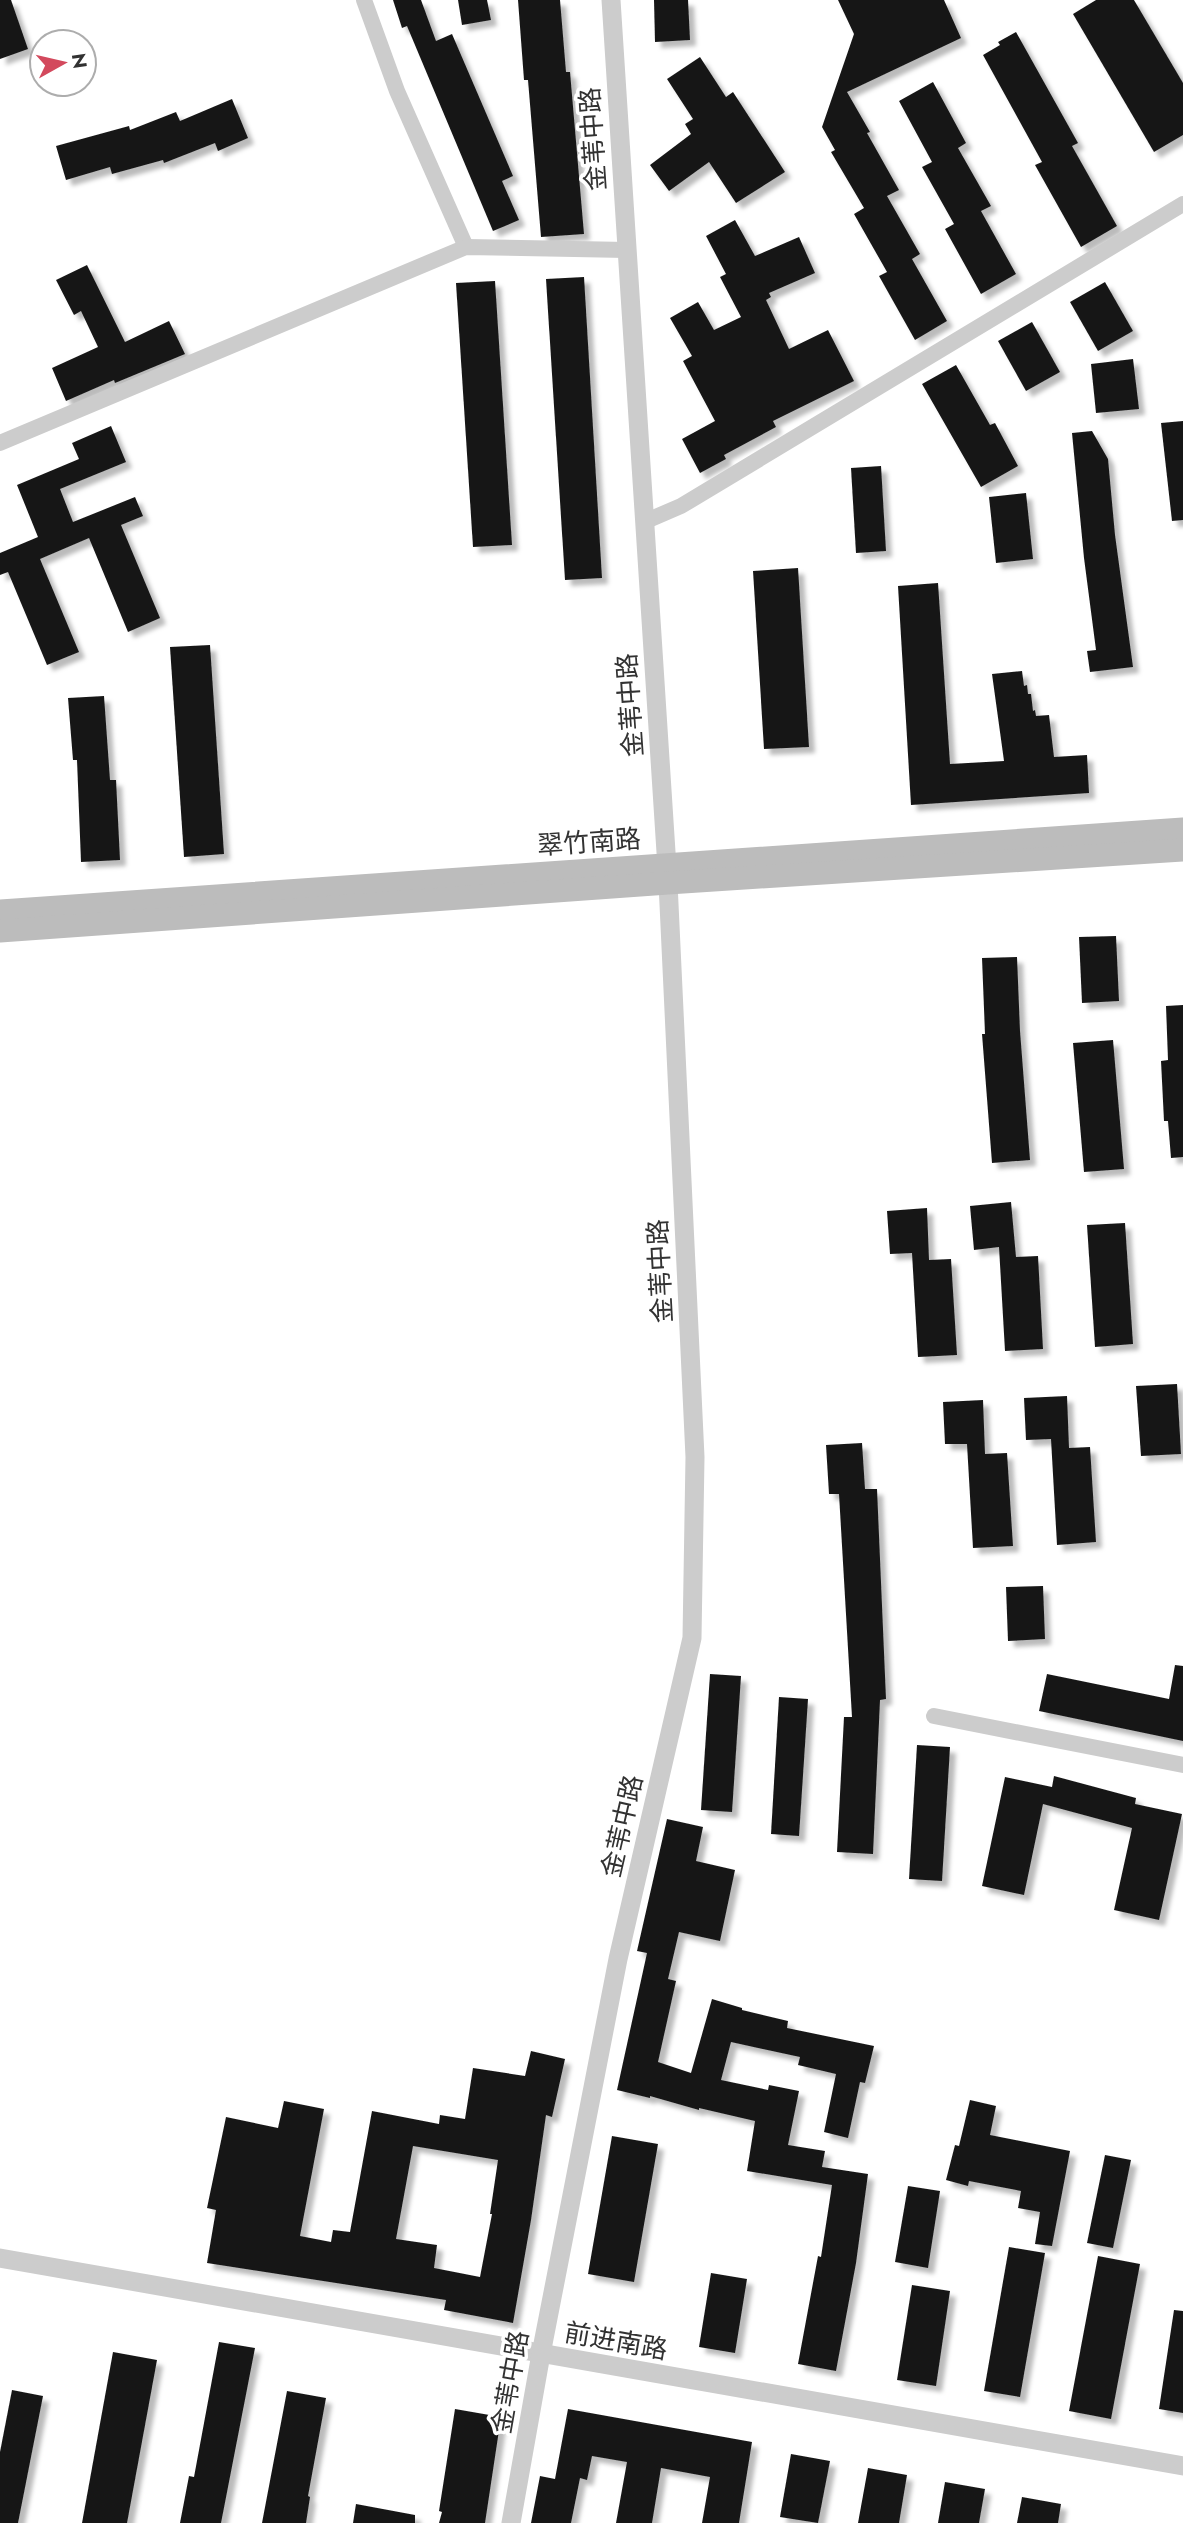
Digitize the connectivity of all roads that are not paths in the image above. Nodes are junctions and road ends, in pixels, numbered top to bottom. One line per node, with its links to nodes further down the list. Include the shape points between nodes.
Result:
1 (364, 0): 4 (street, via 397,90)
2 (611, 0): 5 (street, 金苇中路)
3 (1183, 204): 7 (street, via 681,506)
4 (466, 247): 5 (street); 6 (street)
5 (627, 250): 7 (street, 金苇中路)
6 (0, 443)
7 (644, 522): 10 (street, 金苇中路)
8 (1183, 830): 10 (main road, 翠竹南路)
9 (1183, 850): 10 (main road, 翠竹南路)
10 (667, 874): 11 (main road, 翠竹南路); 12 (main road, 翠竹南路); 16 (street, 金苇中路, via 695,1457 692,1638 618,1959)
11 (0, 911)
12 (0, 931)
13 (934, 1716): 14 (street)
14 (1183, 1765)
15 (0, 2258): 16 (street, 前进南路)
16 (541, 2354): 17 (street, 前进南路); 18 (street, 金苇中路)
17 (1183, 2466)
18 (511, 2523)

